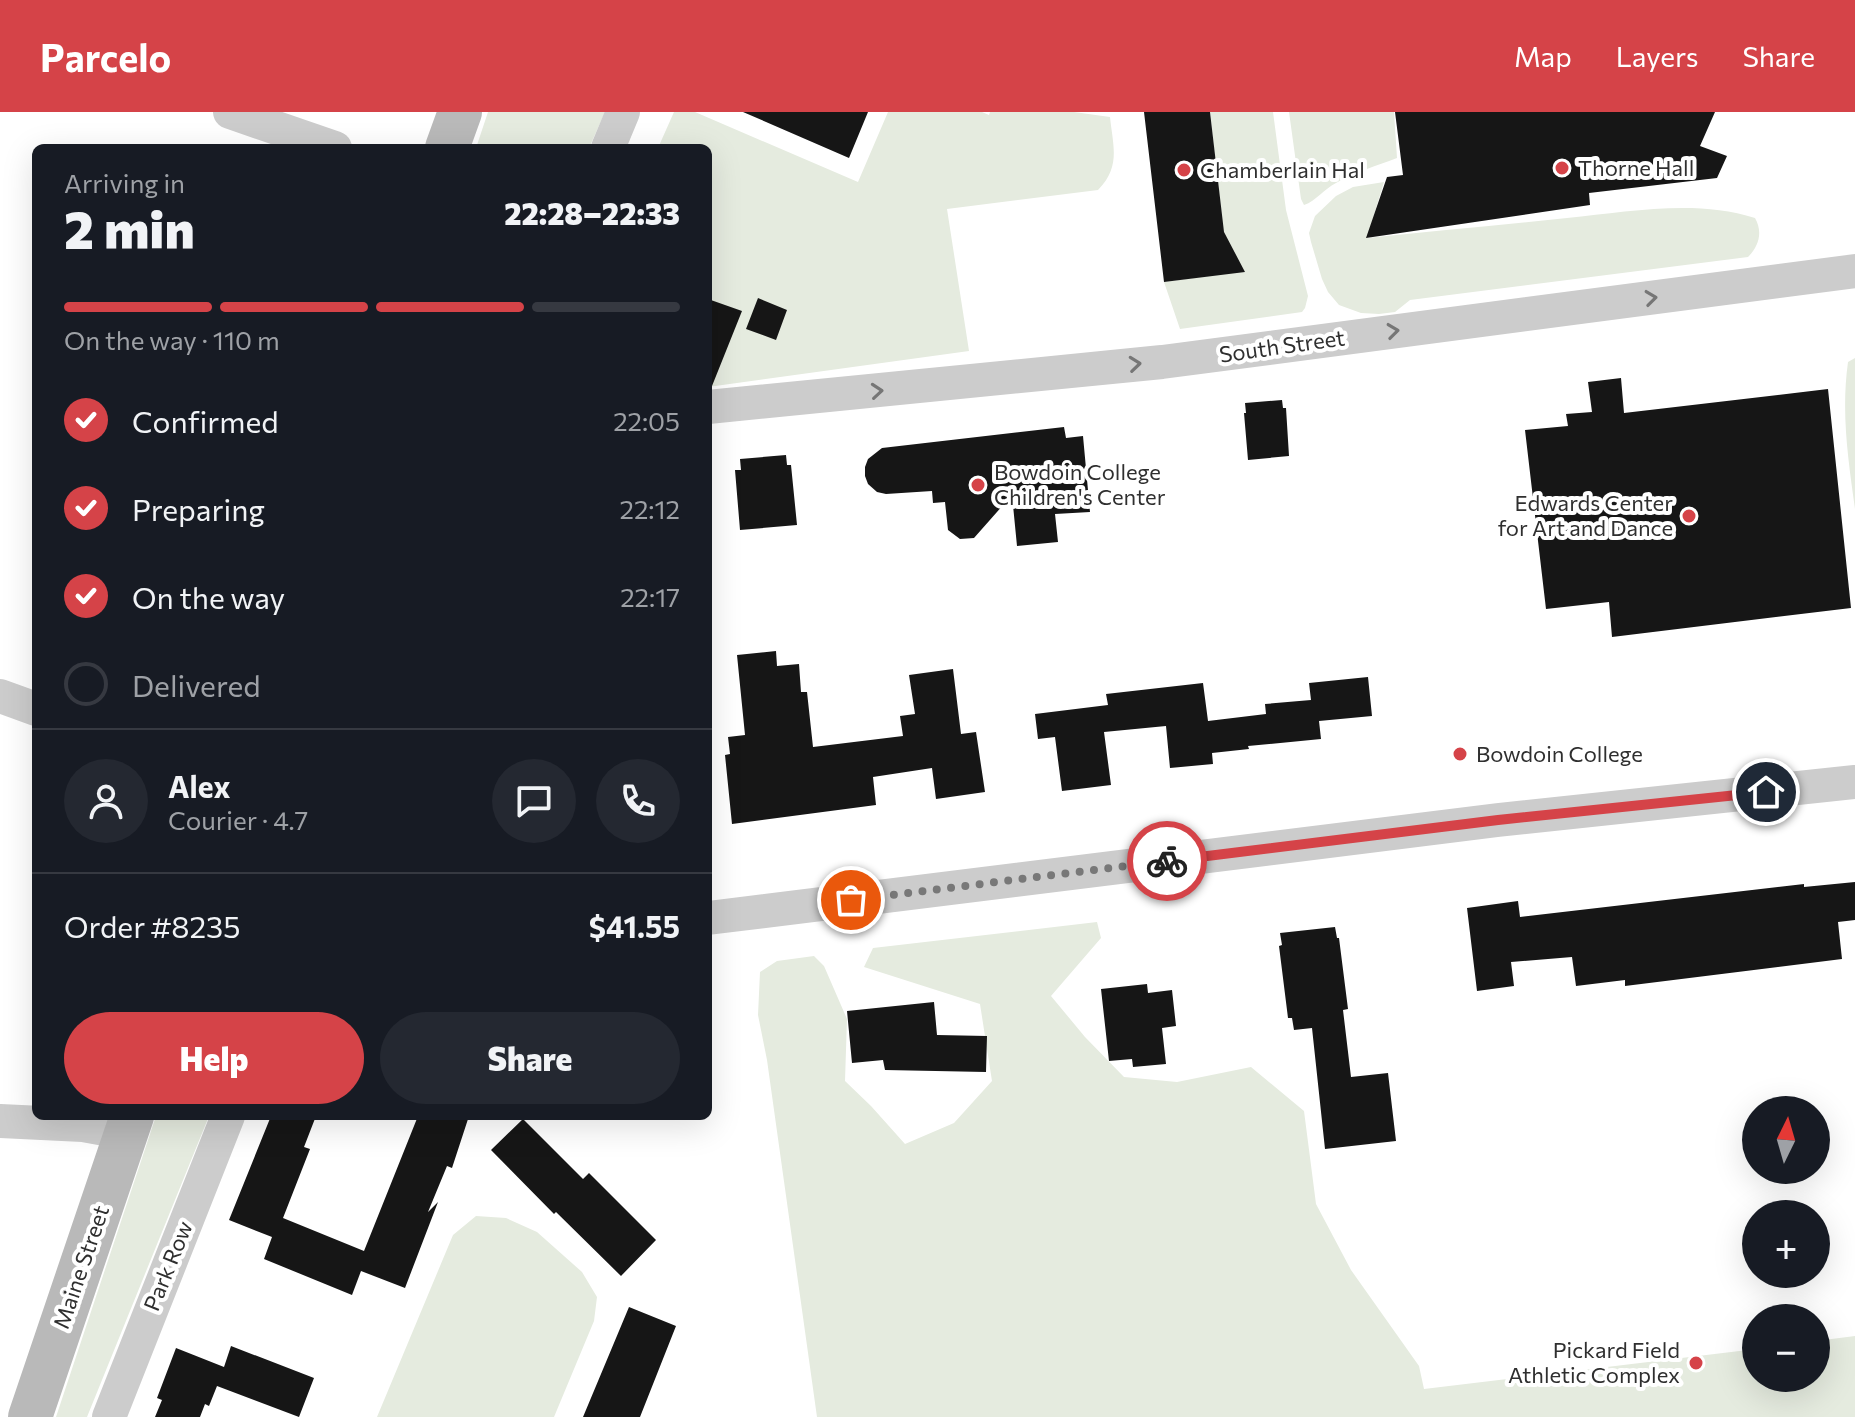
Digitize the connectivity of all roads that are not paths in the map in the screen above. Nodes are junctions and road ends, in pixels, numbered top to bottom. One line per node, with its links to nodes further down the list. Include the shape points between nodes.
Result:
1 (230, 112): 4 (street)
2 (460, 112): 5 (street)
3 (623, 112): 6 (street)
4 (323, 144)
5 (448, 144)
6 (610, 144)
7 (1855, 271): 8 (street, South Street, one-way to 7, via 1162,362)
8 (712, 407)
9 (0, 696): 10 (street)
10 (32, 708)
11 (1855, 782): 12 (street, via 1498,820)
12 (712, 918)
13 (226, 1120): 17 (street, Park Row)
14 (0, 1121): 15 (street)
15 (129, 1124): 16 (street, Maine Street)
16 (30, 1417)
17 (109, 1417)

